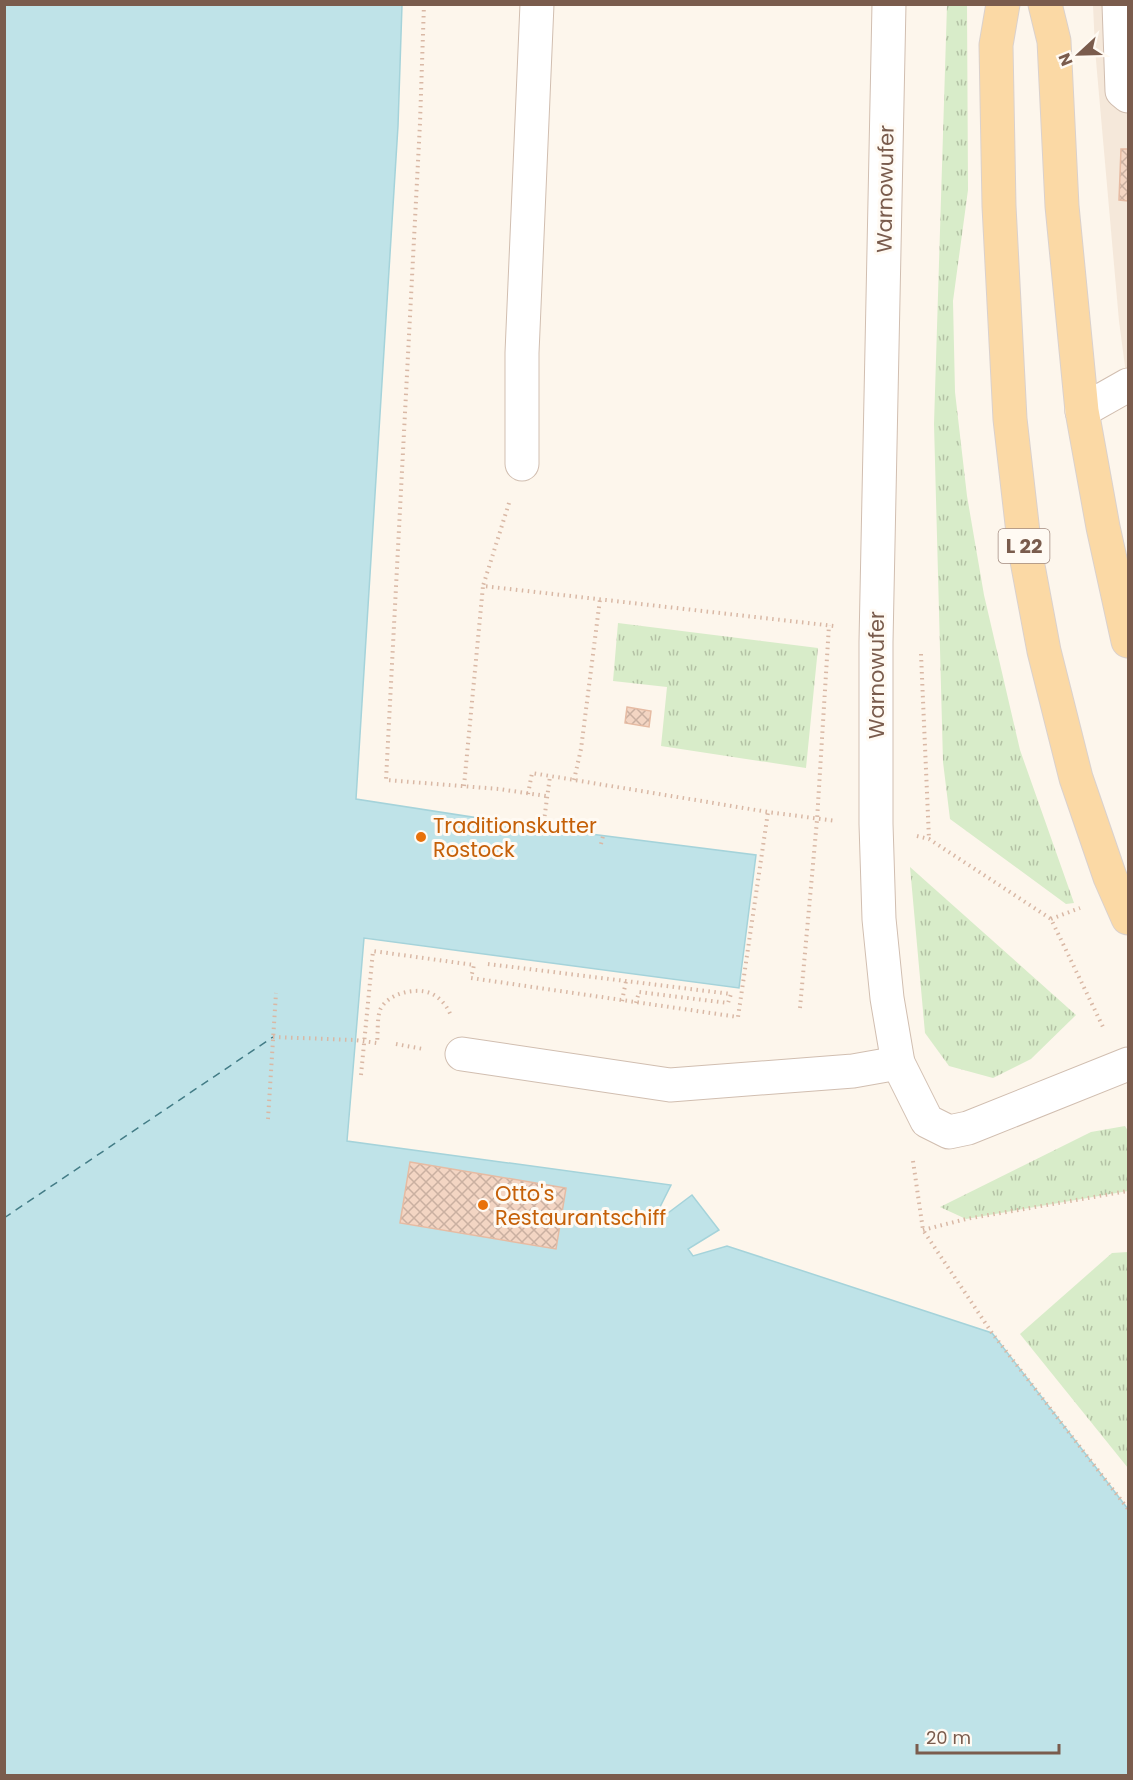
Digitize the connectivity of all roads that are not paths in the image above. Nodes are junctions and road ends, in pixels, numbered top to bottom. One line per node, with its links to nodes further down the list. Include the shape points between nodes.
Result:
1 (537, 4): 9 (street)
2 (889, 4): 13 (street, Warnowufer, via 876,630 876,824 879,919)
3 (1003, 4): 11 (main road, L 22, via 996,45 999,206 1010,419 1024,550 1044,651 1077,778)
4 (1045, 4): 8 (main road, via 1054,41 1062,206)
5 (1119, 4): 6 (street, via 1122,91)
6 (1128, 96)
7 (1128, 385): 8 (street)
8 (1082, 411): 10 (main road)
9 (522, 464)
10 (1128, 641)
11 (1128, 918)
12 (462, 1054): 13 (street, via 670,1085 853,1071)
13 (898, 1063): 14 (street, Warnowufer, via 927,1121 949,1132 968,1128)
14 (1126, 1064)

